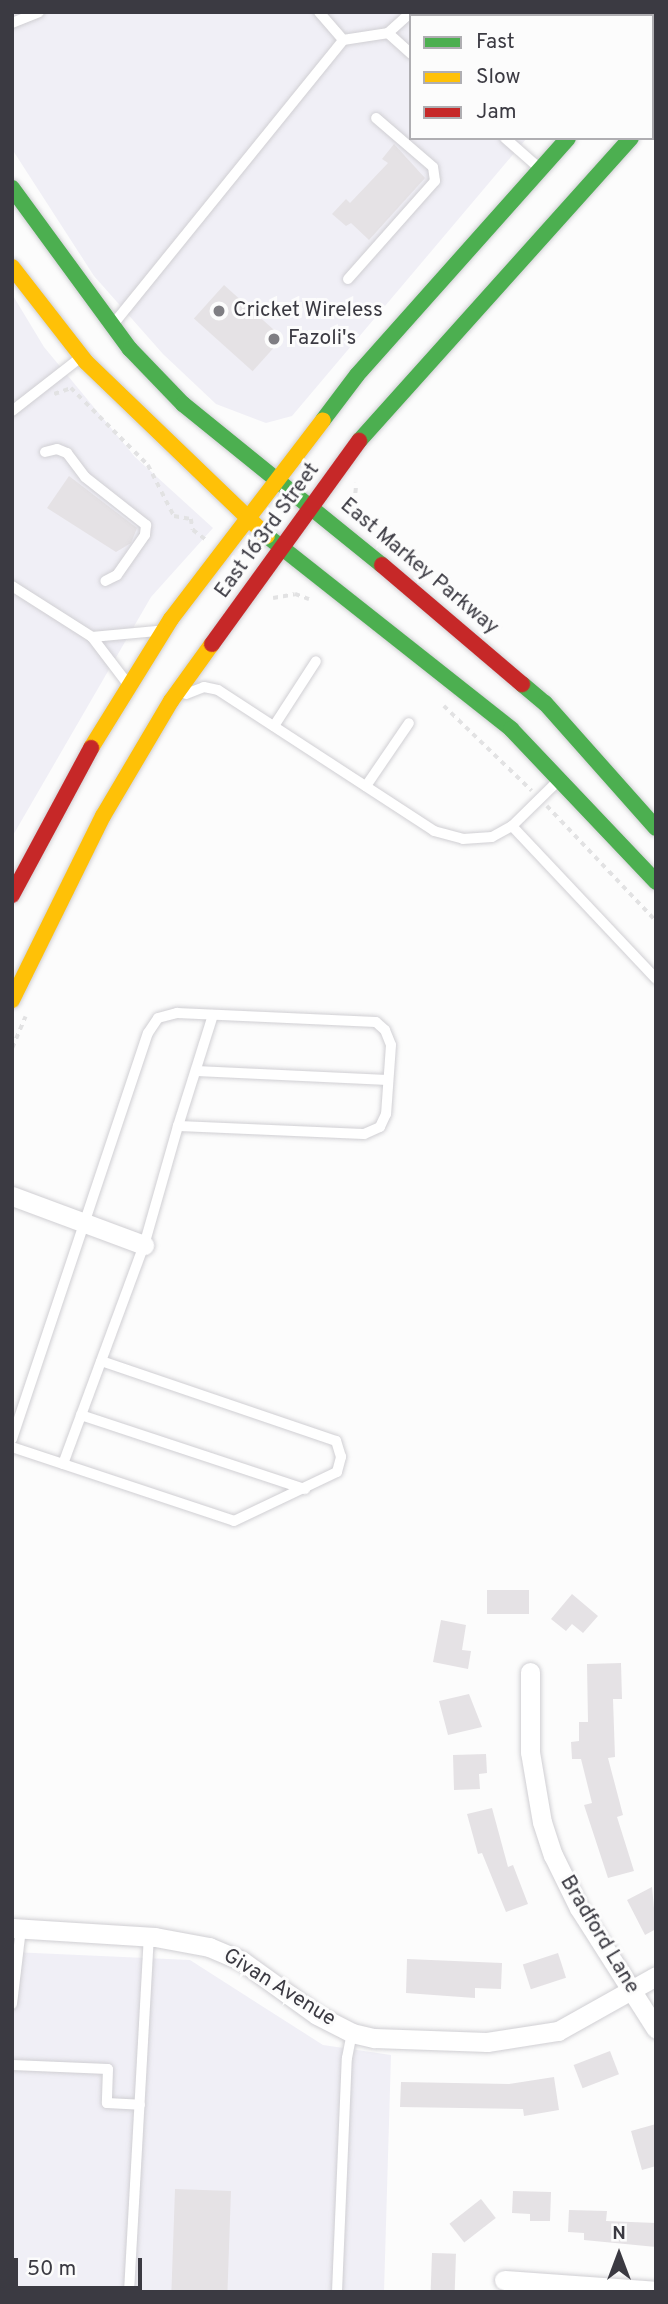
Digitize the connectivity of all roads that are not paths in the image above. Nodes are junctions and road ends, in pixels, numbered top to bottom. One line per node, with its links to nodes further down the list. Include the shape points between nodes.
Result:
1 (38, 12): 4 (lane)
2 (319, 12): 6 (lane)
3 (411, 12): 5 (lane)
4 (12, 23)
5 (388, 33): 6 (lane); 7 (lane)
6 (343, 40): 16 (lane)
7 (409, 52)
8 (376, 118): 15 (lane, via 433,167 435,181)
9 (507, 140): 12 (lane)
10 (566, 140): 12 (main road, East 163rd Street)
11 (629, 140): 21 (main road, East 163rd Street, via 419,371)
12 (540, 170): 20 (main road, East 163rd Street, via 357,375)
13 (12, 188): 16 (main road, East Markey Parkway)
14 (12, 267): 17 (main road)
15 (348, 279)
16 (113, 325): 20 (main road, East Markey Parkway, via 183,404)
17 (82, 357): 18 (lane); 22 (main road)
18 (12, 411)
19 (45, 452): 24 (lane, via 57,449 67,453 85,477 146,525 145,535 117,575)
20 (279, 478): 21 (main road, East Markey Parkway); 22 (main road, East 163rd Street)
21 (313, 506): 23 (main road, East 163rd Street); 36 (main road, East Markey Parkway, via 545,703)
22 (247, 520): 23 (main road); 26 (main road, East 163rd Street)
23 (281, 551): 30 (main road, East 163rd Street); 33 (main road, via 511,729)
24 (105, 581)
25 (12, 586): 27 (lane)
26 (166, 628): 27 (lane, via 136,636); 29 (main road, East 163rd Street)
27 (92, 637): 29 (lane, via 116,663)
28 (316, 661): 32 (lane)
29 (129, 687): 38 (main road, East 163rd Street, via 71,780)
30 (171, 701): 32 (lane, via 204,687 218,690); 40 (main road, East 163rd Street, via 103,816)
31 (409, 723): 34 (lane)
32 (274, 726): 34 (lane)
33 (559, 779): 35 (lane); 37 (main road)
34 (366, 786): 35 (lane, via 434,831 463,839 492,837)
35 (512, 826): 39 (lane)
36 (656, 828)
37 (656, 882)
38 (12, 895)
39 (656, 979)
40 (12, 1000)
41 (213, 1015): 42 (lane); 43 (lane, via 376,1022 391,1045); 46 (lane, via 177,1013 158,1018 148,1033)
42 (196, 1071): 43 (lane); 44 (lane)
43 (388, 1080): 44 (lane, via 386,1114 380,1127 365,1134)
44 (178, 1126): 47 (lane)
45 (12, 1196): 46 (street)
46 (85, 1223): 47 (street); 50 (lane)
47 (144, 1245): 48 (lane)
48 (101, 1361): 49 (lane); 53 (lane, via 336,1441 341,1457 337,1472)
49 (81, 1415): 52 (lane); 53 (lane)
50 (12, 1439)
51 (12, 1447): 52 (lane)
52 (63, 1464): 53 (lane, via 234,1521)
53 (305, 1489)
54 (530, 1672): 58 (street, Bradford Lane, via 530,1752 542,1822 566,1886)
55 (16, 1928): 56 (street, Givan Avenue); 59 (lane)
56 (149, 1937): 61 (street, Givan Avenue, via 209,1947 242,1961); 63 (lane)
57 (656, 1976): 58 (street, Givan Avenue)
58 (632, 1990): 60 (street, Bradford Lane); 61 (street, Givan Avenue, via 558,2031 487,2042 374,2038)
59 (12, 2004)
60 (656, 2029)
61 (352, 2033): 67 (lane, via 346,2058)
62 (12, 2065): 63 (lane, via 108,2069 107,2103)
63 (140, 2105): 66 (lane)
64 (504, 2280): 65 (street)
65 (656, 2291)
66 (130, 2292)
67 (337, 2292)

